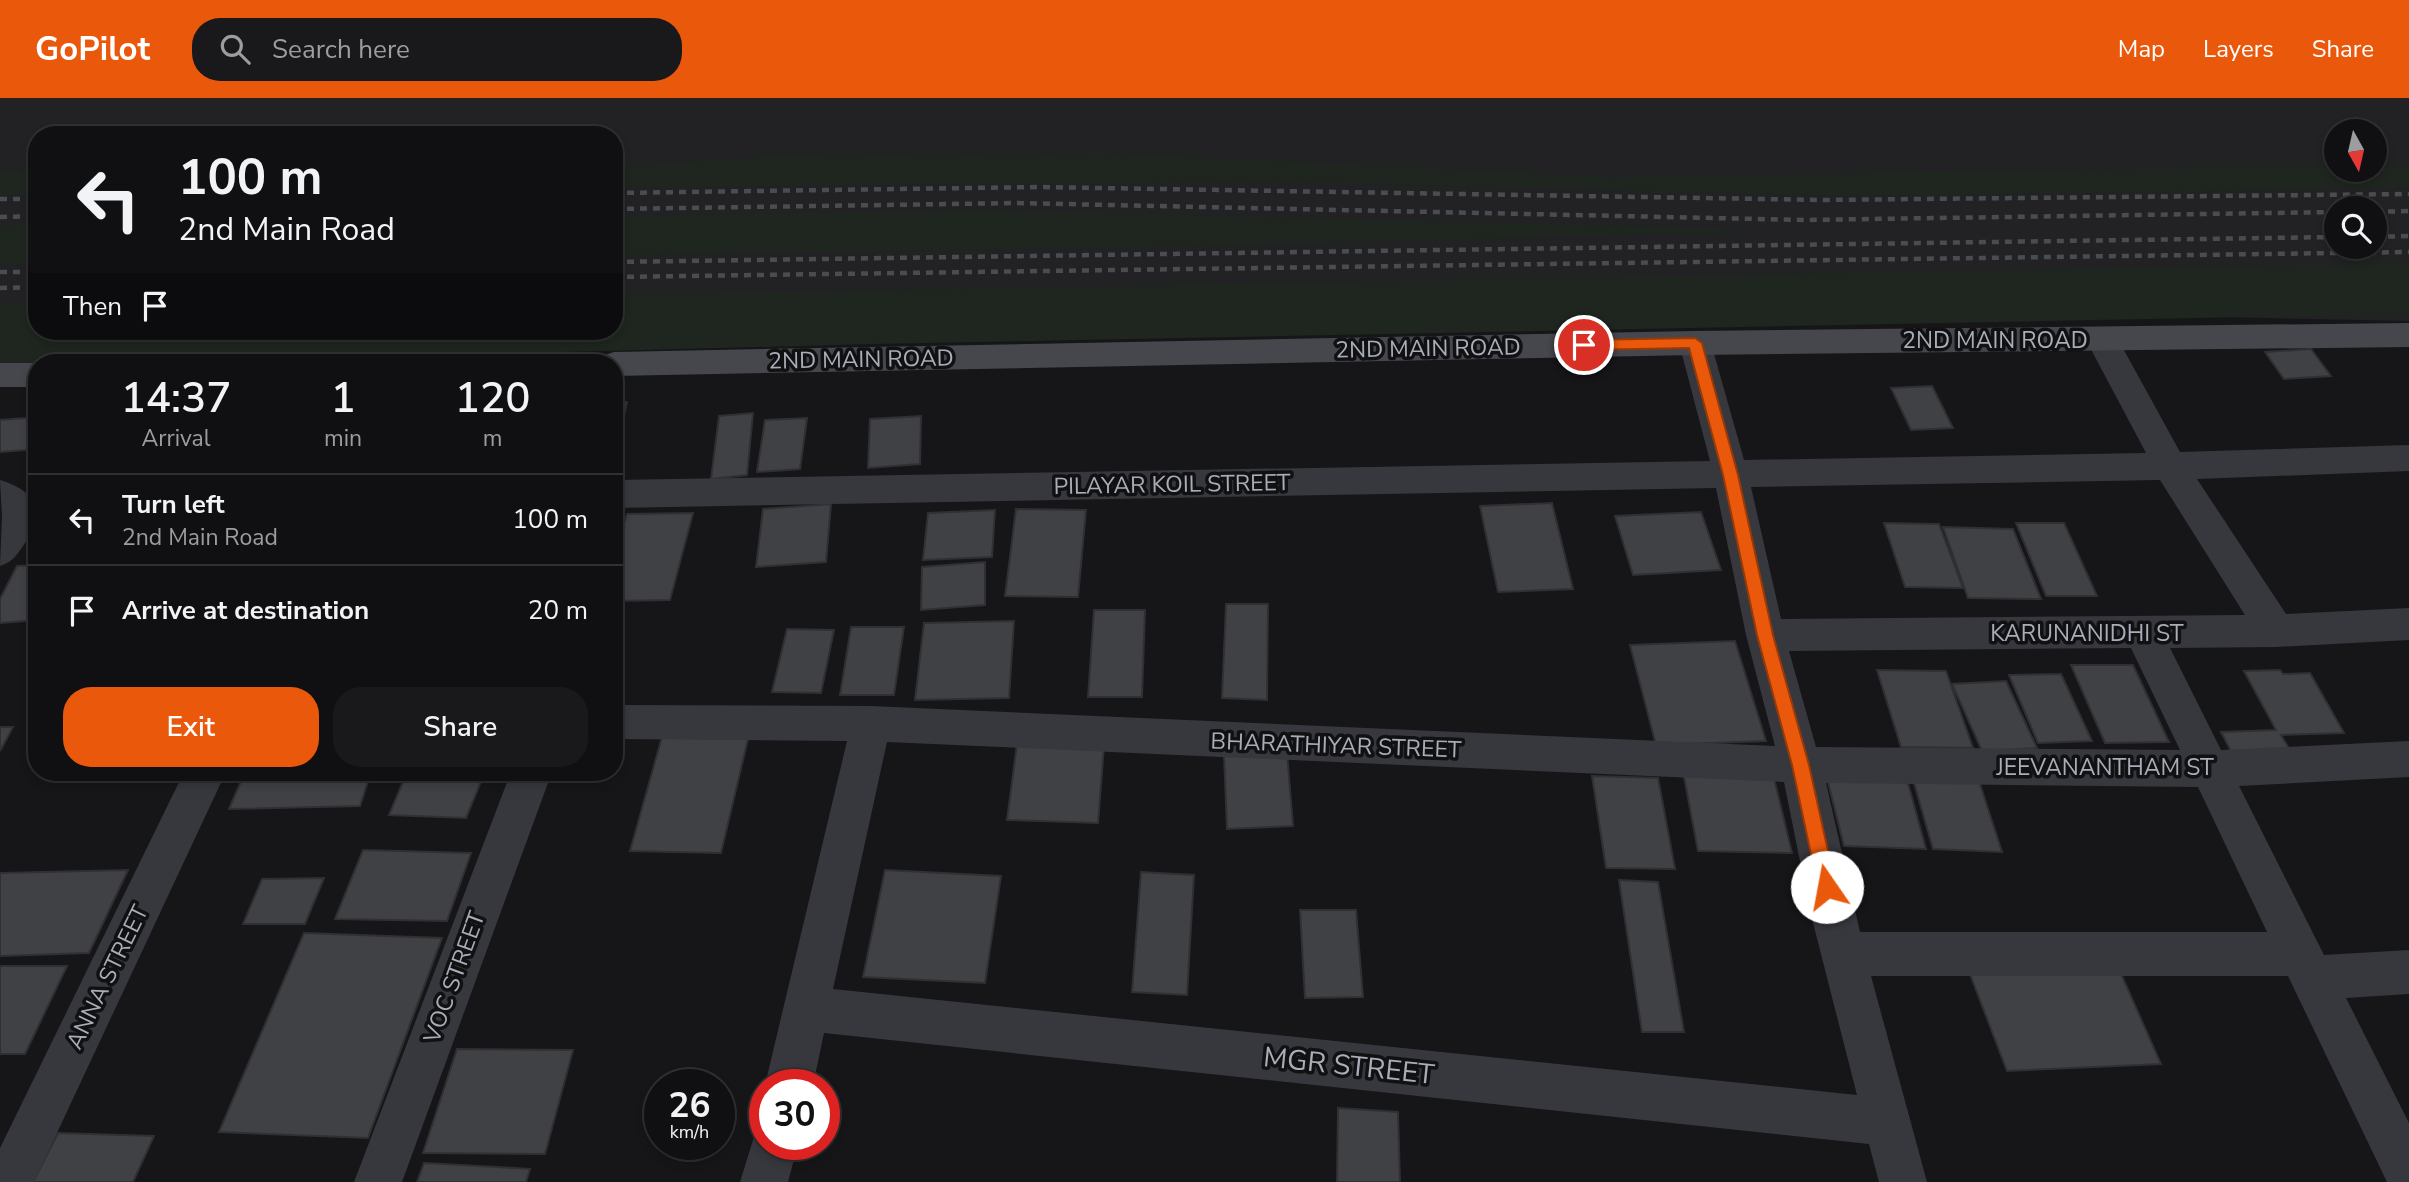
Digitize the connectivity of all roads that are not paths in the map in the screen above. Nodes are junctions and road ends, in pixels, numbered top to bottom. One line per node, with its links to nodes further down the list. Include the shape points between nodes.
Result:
1 (2409, 335): 2 (street, 2ND MAIN ROAD)
2 (2102, 340): 3 (street, 2ND MAIN ROAD); 8 (street)
3 (1695, 343): 4 (street, 2ND MAIN ROAD); 9 (street)
4 (623, 364)
5 (0, 375): 6 (street)
6 (28, 375)
7 (2409, 458): 8 (street, PILAYAR KOIL STREET)
8 (2170, 466): 9 (street, PILAYAR KOIL STREET); 14 (street)
9 (1731, 475): 11 (street, PILAYAR KOIL STREET); 16 (street)
10 (0, 494): 12 (street, via 10,496 21,519)
11 (623, 494)
12 (0, 551)
13 (2409, 624): 14 (street, KARUNANIDHI ST)
14 (2276, 631): 15 (street, KARUNANIDHI ST)
15 (2143, 633): 16 (street, KARUNANIDHI ST); 21 (street)
16 (1765, 635): 20 (street)
17 (623, 722): 18 (street)
18 (871, 724): 20 (street, BHARATHIYAR STREET); 27 (street)
19 (2409, 759): 21 (street, JEEVANANTHAM ST)
20 (1801, 765): 21 (street, JEEVANANTHAM ST); 24 (street)
21 (2210, 769): 25 (street)
22 (201, 781): 32 (street, ANNA STREET)
23 (528, 781): 33 (street, VOC STREET)
24 (1844, 954): 25 (street); 29 (street)
25 (2307, 966): 26 (street); 31 (street)
26 (2409, 972)
27 (808, 1009): 28 (street); 29 (street, MGR STREET)
28 (793, 1069)
29 (1889, 1122): 35 (street)
30 (770, 1160): 34 (street)
31 (2409, 1175)
32 (9, 1182)
33 (378, 1182)
34 (764, 1182)
35 (1903, 1182)

